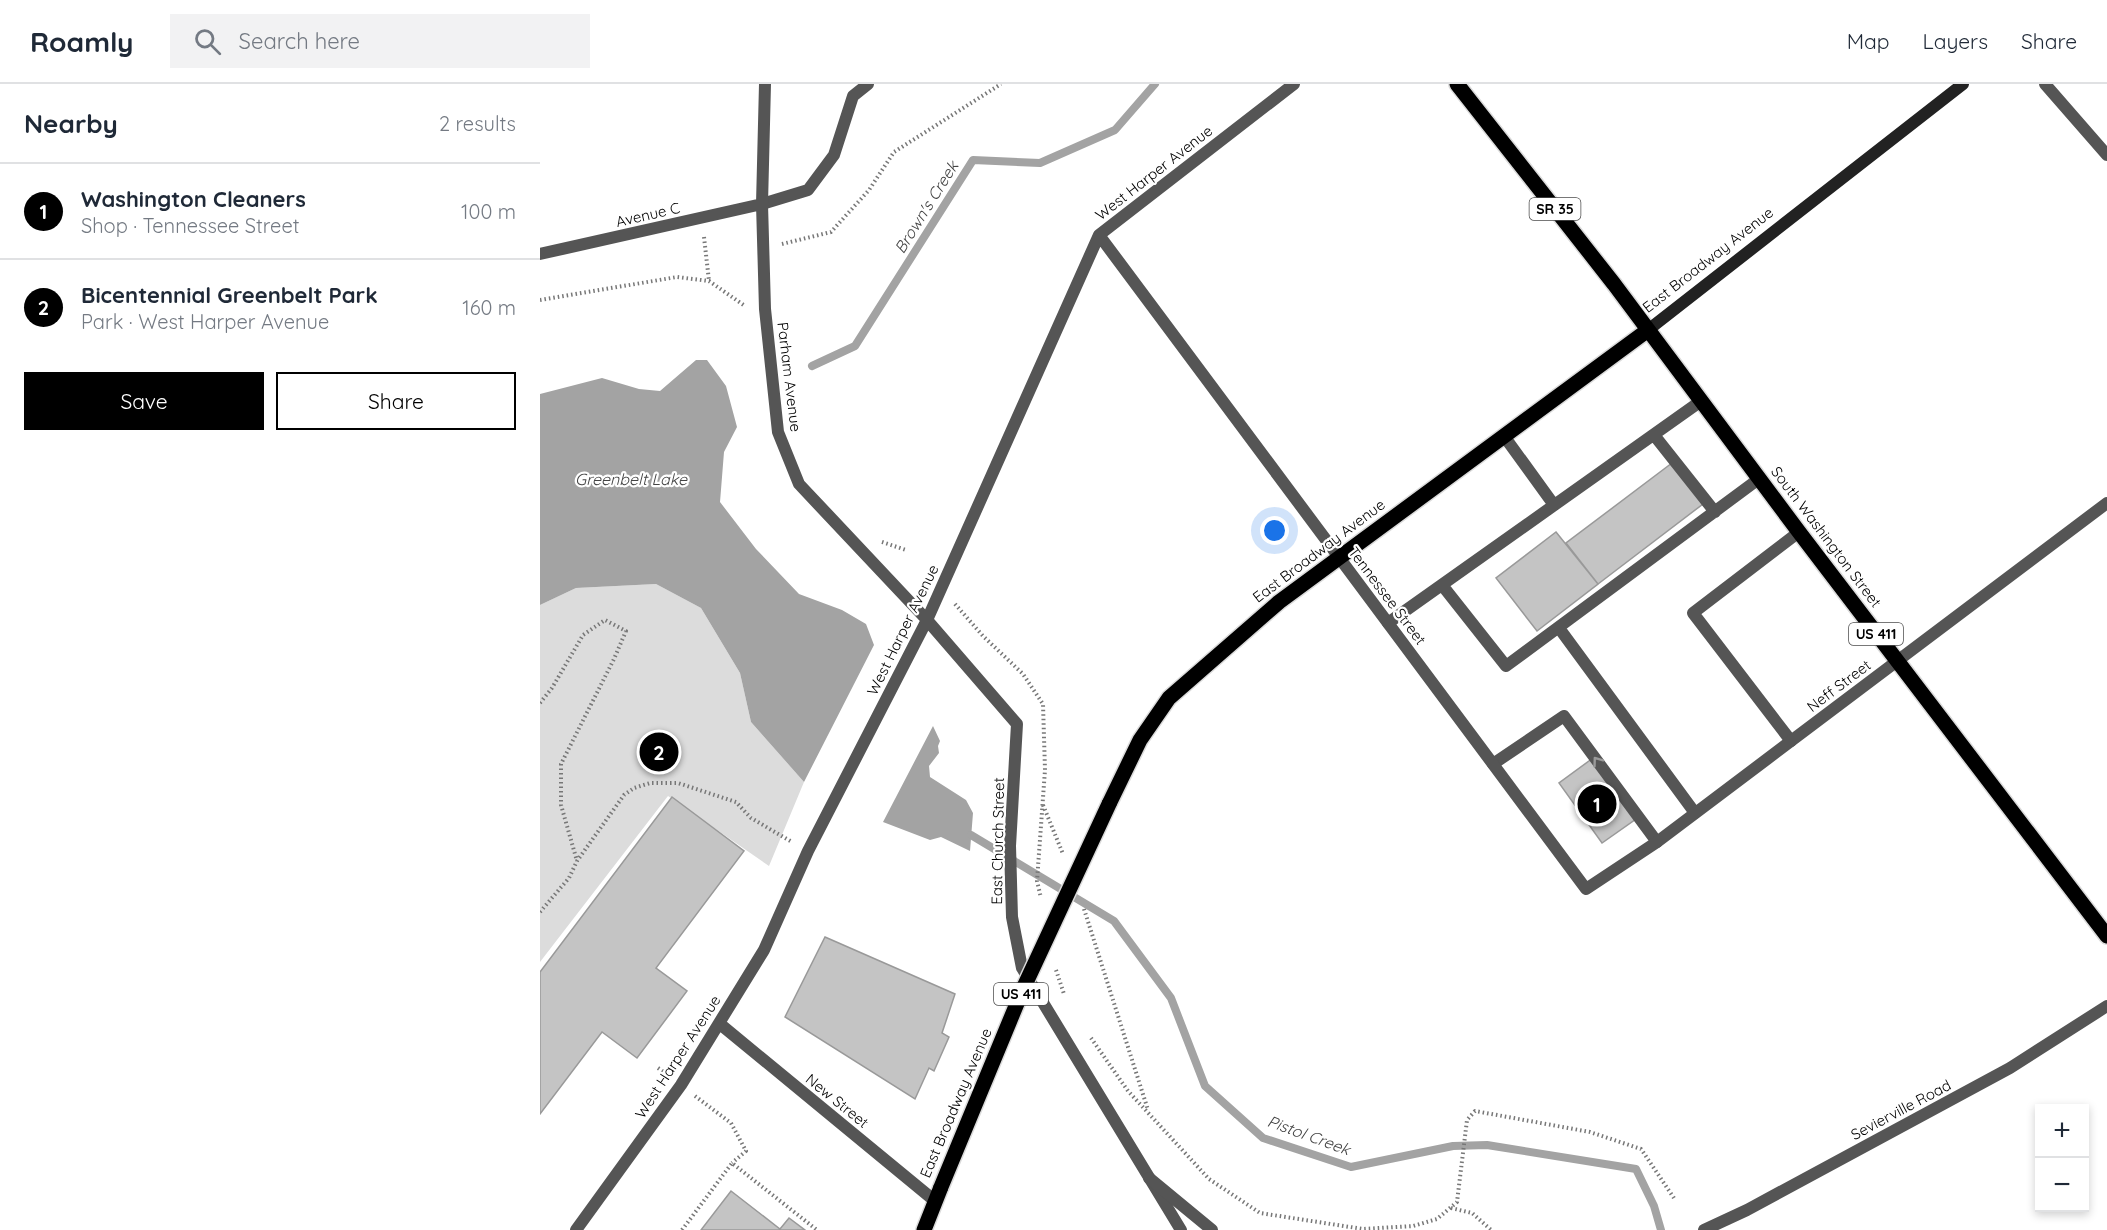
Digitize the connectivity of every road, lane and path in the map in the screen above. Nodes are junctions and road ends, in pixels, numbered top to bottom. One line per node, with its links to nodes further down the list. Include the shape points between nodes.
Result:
1 (765, 84): 9 (street, Parham Avenue)
2 (868, 84): 9 (street, Avenue C, via 853,96 834,155 808,190)
3 (1001, 84): 12 (path, via 894,152 869,190 831,232)
4 (1294, 84): 10 (street, West Harper Avenue)
5 (1963, 84): 17 (main road, East Broadway Avenue)
6 (2045, 84): 8 (street)
7 (1459, 87): 17 (main road, SR 35)
8 (2107, 155)
9 (762, 204): 12 (street, Parham Avenue); 13 (street, Avenue C)
10 (1099, 235): 28 (street, Tennessee Street); 30 (street, West Harper Avenue)
11 (704, 236): 14 (path)
12 (764, 248): 16 (street, Parham Avenue)
13 (540, 254)
14 (709, 281): 15 (path, via 677,277); 16 (path, via 748,308)
15 (540, 300)
16 (765, 309): 31 (street, Parham Avenue, via 778,432 799,484)
17 (1648, 330): 18 (main road, South Washington Street / US 411); 20 (main road, East Broadway Avenue / US 411)
18 (1701, 401): 19 (street); 21 (main road, South Washington Street / US 411)
19 (1654, 435): 23 (street); 24 (street)
20 (1504, 436): 23 (street); 28 (main road, East Broadway Avenue / US 411)
21 (1760, 478): 24 (street); 25 (main road, South Washington Street / US 411)
22 (2107, 503): 34 (street, Neff Street)
23 (1554, 505): 29 (street)
24 (1715, 512): 33 (street)
25 (1799, 532): 34 (main road, South Washington Street / US 411); 36 (street, via 1693,613)
26 (880, 541): 27 (path)
27 (906, 550)
28 (1339, 556): 32 (street, Tennessee Street); 59 (main road, East Broadway Avenue / US 411, bridge, via 1169,698 1140,740 1023,989)
29 (1442, 585): 32 (street); 33 (street, via 1506,666)
30 (942, 587): 31 (street, West Harper Avenue); 38 (path, via 1023,674 1043,704)
31 (927, 620): 41 (street, West Harper Avenue); 58 (street, East Church Street, via 1017,724 1010,846 1012,917 1022,968)
32 (1388, 623): 37 (street, Tennessee Street)
33 (1559, 628): 39 (street)
34 (1898, 662): 36 (street, Neff Street); 48 (main road, South Washington Street / US 411)
35 (540, 703): 43 (path, via 583,635 605,620 626,631 561,764 561,805)
36 (1791, 741): 39 (street, Neff Street)
37 (1493, 764): 40 (street, one-way to 37, via 1564,716); 44 (street, Tennessee Street)
38 (1042, 805): 42 (path); 46 (path, via 1037,881)
39 (1695, 813): 40 (street, Neff Street)
40 (1657, 842): 44 (street, Neff Street)
41 (808, 851): 43 (path, via 751,818 736,802 678,783 650,783 624,795); 52 (street, West Harper Avenue, via 764,950)
42 (1064, 858)
43 (577, 861): 47 (path, via 569,878)
44 (1586, 889)
45 (1081, 900): 56 (path)
46 (1042, 904)
47 (540, 912)
48 (2107, 936)
49 (1054, 961): 50 (path)
50 (1068, 1002)
51 (2107, 1006): 69 (street, Sevierville Road, via 2010,1068)
52 (720, 1024): 55 (street, West Harper Avenue); 59 (street, New Street)
53 (1085, 1029): 56 (path, via 1128,1091)
54 (658, 1068): 55 (path)
55 (681, 1085): 57 (path, via 731,1123 746,1151); 62 (street, West Harper Avenue)
56 (1149, 1113): 61 (path, via 1209,1179 1260,1213 1362,1229 1413,1226 1437,1219)
57 (732, 1163): 63 (path); 64 (path)
58 (1149, 1178): 66 (street, East Church Street); 67 (street)
59 (938, 1194): 65 (main road, East Broadway Avenue / US 411)
60 (1674, 1198): 61 (path, via 1641,1149 1590,1132 1474,1111 1467,1120 1457,1202)
61 (1450, 1208): 68 (path, via 1472,1213)
62 (576, 1230)
63 (682, 1230)
64 (817, 1230)
65 (924, 1230)
66 (1181, 1230)
67 (1212, 1230)
68 (1491, 1230)
69 (1704, 1230)

